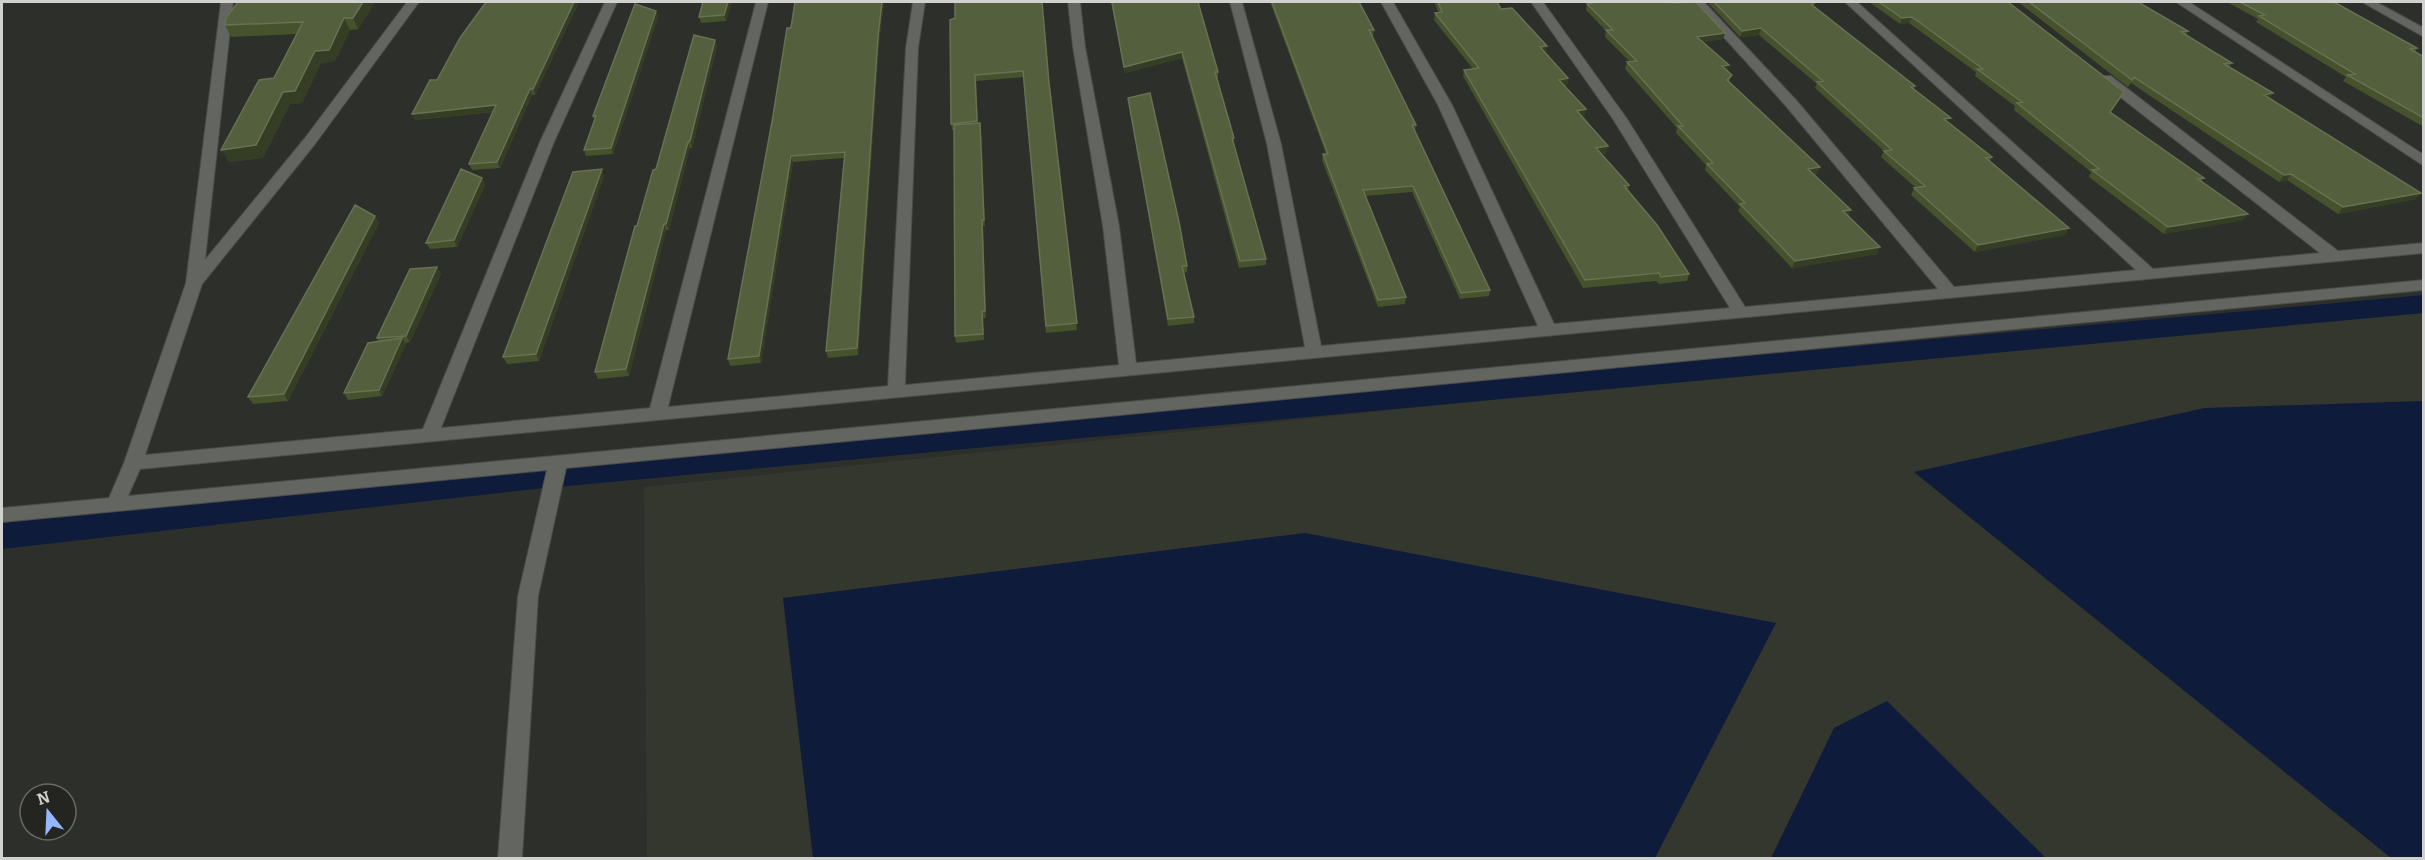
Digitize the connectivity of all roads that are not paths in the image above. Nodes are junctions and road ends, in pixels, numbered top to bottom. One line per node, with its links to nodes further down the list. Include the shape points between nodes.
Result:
1 (226, 2): 20 (lane)
2 (413, 2): 20 (lane, via 310,141)
3 (611, 2): 29 (lane, via 548,142)
4 (762, 2): 28 (lane)
5 (919, 2): 27 (lane, via 912,48)
6 (1074, 2): 26 (lane, via 1111,226)
7 (1236, 2): 25 (lane, via 1274,144)
8 (1387, 2): 24 (lane, via 1445,105)
9 (1537, 2): 23 (lane, via 1620,120)
10 (1698, 2): 22 (lane, via 1791,103)
11 (1851, 2): 19 (lane)
12 (2182, 2): 16 (lane)
13 (2368, 2): 14 (lane)
14 (2424, 33)
15 (2096, 71): 18 (lane)
16 (2424, 162)
17 (2424, 248): 18 (lane)
18 (2334, 256): 19 (lane)
19 (2150, 274): 22 (lane)
20 (194, 283): 30 (lane)
21 (2424, 285): 31 (lane)
22 (1950, 293): 23 (lane)
23 (1741, 313): 24 (lane)
24 (1549, 331): 25 (lane)
25 (1314, 353): 26 (lane)
26 (1128, 370): 27 (lane)
27 (896, 392): 28 (lane)
28 (657, 415): 29 (lane)
29 (429, 436): 30 (lane)
30 (133, 463): 32 (lane)
31 (558, 464): 32 (lane); 34 (lane, via 528,596)
32 (115, 505): 33 (lane)
33 (2, 515)
34 (510, 858)

